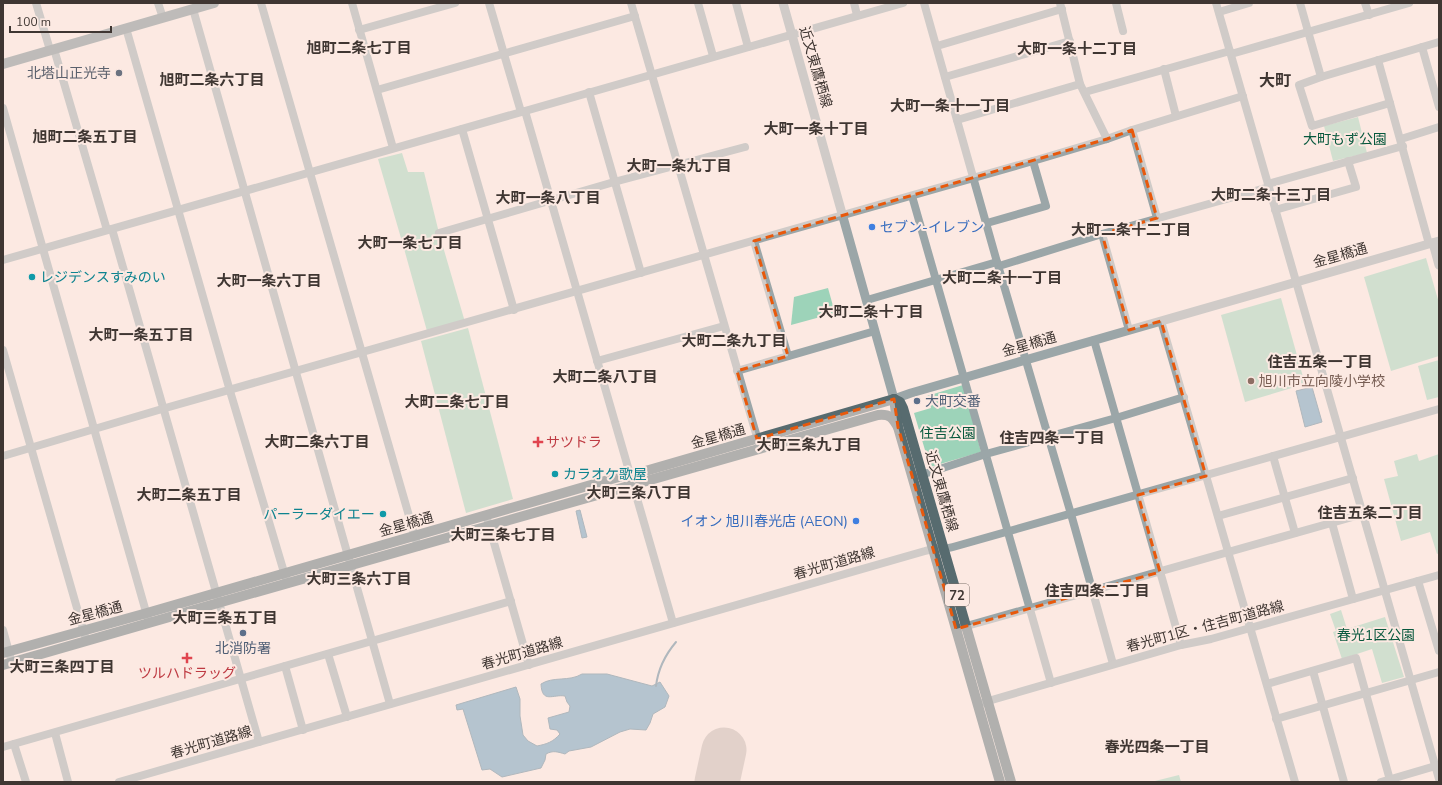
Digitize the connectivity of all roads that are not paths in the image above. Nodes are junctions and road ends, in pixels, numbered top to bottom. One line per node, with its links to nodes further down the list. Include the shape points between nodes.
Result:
1 (36, 3): 38 (street)
2 (158, 3): 27 (street)
3 (214, 3): 22 (main road)
4 (261, 3): 69 (street)
5 (352, 3): 29 (street)
6 (455, 3): 29 (street)
7 (489, 3): 40 (street)
8 (631, 3): 26 (street)
9 (698, 3): 41 (street)
10 (736, 3): 36 (street)
11 (783, 3): 32 (street, 近文東鷹栖線)
12 (854, 3): 24 (street)
13 (903, 3): 24 (street)
14 (924, 3): 35 (street)
15 (1116, 3): 30 (street)
16 (1216, 3): 23 (street)
17 (1250, 3): 23 (street)
18 (1300, 3): 31 (street)
19 (1365, 3): 25 (street)
20 (1409, 3): 25 (street)
21 (1061, 6): 33 (street); 35 (street)
22 (193, 9): 27 (main road); 73 (street)
23 (1219, 12): 39 (street)
24 (857, 15): 32 (street)
25 (1369, 15): 31 (street)
26 (635, 16): 40 (street); 45 (street)
27 (163, 18): 28 (main road)
28 (126, 28): 38 (main road); 76 (street)
29 (359, 30): 49 (street)
30 (1123, 31)
31 (1308, 32): 39 (street); 47 (street)
32 (792, 34): 36 (street); 78 (street, 近文東鷹栖線)
33 (1070, 41): 46 (street); 48 (street)
34 (1439, 42): 37 (street)
35 (936, 46): 46 (street)
36 (748, 47): 41 (street)
37 (1422, 47): 42 (street); 54 (street)
38 (52, 50): 43 (main road); 82 (street)
39 (1230, 52): 44 (street); 52 (street)
40 (503, 54): 49 (street); 56 (street)
41 (713, 56): 45 (street)
42 (1378, 60): 47 (street); 53 (street)
43 (3, 64)
44 (1164, 69): 51 (street); 57 (street)
45 (652, 75): 50 (street); 68 (street)
46 (945, 77): 58 (street)
47 (1321, 77): 53 (street, via 1299,85 1312,126)
48 (1080, 84): 51 (street); 58 (street)
49 (377, 90): 65 (street)
50 (589, 92): 56 (street); 71 (street)
51 (1085, 92): 62 (street)
52 (1243, 96): 57 (street); 72 (street)
53 (1390, 103): 63 (street)
54 (1439, 107)
55 (3, 108): 87 (street)
56 (523, 111): 60 (street); 75 (street)
57 (1176, 116): 61 (street)
58 (957, 120): 70 (street)
59 (1439, 127): 63 (street)
60 (462, 129): 65 (street); 80 (street)
61 (1132, 130): 62 (street); 79 (street)
62 (1107, 139): 66 (street)
63 (1402, 142): 67 (street); 86 (street)
64 (745, 147): 68 (street)
65 (393, 148): 69 (street)
66 (1034, 161): 70 (street); 81 (street, via 1046,206)
67 (1348, 161): 72 (street); 77 (street, via 1356,187)
68 (678, 164): 71 (street); 88 (street)
69 (310, 172): 73 (street); 104 (street)
70 (973, 178): 74 (street); 81 (street)
71 (614, 182): 75 (street); 92 (street)
72 (1268, 186): 77 (street); 79 (street)
73 (245, 191): 76 (street); 108 (street)
74 (912, 196): 78 (street); 93 (street)
75 (552, 201): 80 (street); 95 (street)
76 (179, 210): 82 (street); 111 (street)
77 (1275, 210): 94 (street)
78 (842, 214): 85 (street); 96 (street, 近文東鷹栖線)
79 (1157, 218): 84 (street)
80 (488, 219): 83 (street); 97 (street)
81 (987, 223): 90 (street)
82 (109, 230): 87 (street); 114 (street)
83 (439, 233)
84 (1102, 234): 90 (street); 100 (street)
85 (754, 240): 88 (street); 105 (street)
86 (1433, 242): 91 (street); 94 (street, 金星橋通)
87 (43, 249): 89 (street); 119 (street)
88 (704, 254): 92 (street); 99 (street)
89 (3, 260)
90 (998, 264): 93 (street); 106 (street)
91 (1439, 265)
92 (641, 273): 95 (street)
93 (936, 279): 96 (street); 110 (street)
94 (1296, 282): 98 (street, 金星橋通); 121 (street)
95 (577, 291): 97 (street); 107 (street)
96 (866, 300): 101 (street, 近文東鷹栖線)
97 (514, 310): 104 (street)
98 (1161, 321): 100 (street, 金星橋通); 112 (street)
99 (724, 326): 107 (street); 109 (street)
100 (1129, 330): 102 (street, 金星橋通)
101 (875, 331): 105 (street); 113 (street, 近文東鷹栖線)
102 (1094, 340): 106 (street, 金星橋通); 117 (street)
103 (3, 350): 123 (street)
104 (361, 353): 108 (street); 143 (street)
105 (788, 356): 109 (street)
106 (1027, 360): 110 (street, 金星橋通); 120 (street)
107 (597, 361): 128 (street)
108 (295, 371): 111 (street); 147 (street)
109 (737, 371): 122 (street)
110 (965, 378): 113 (street, 金星橋通); 125 (street)
111 (230, 390): 114 (street); 150 (street)
112 (1184, 397): 117 (street); 130 (street)
113 (894, 399): 116 (main road); 118 (main road, 72); 122 (main road, 金星橋通); 129 (main road, 近文東鷹栖線 / 72, via 900,402 903,408)
114 (162, 409): 119 (street); 154 (street)
115 (1439, 409): 121 (street)
116 (878, 415): 118 (main road, via 886,415 893,419); 124 (main road, 金星橋通)
117 (1116, 418): 120 (street); 133 (street)
118 (898, 427): 129 (main road, 近文東鷹栖線 / 72)
119 (95, 429): 123 (street); 158 (street)
120 (1049, 436): 125 (street); 135 (street)
121 (1340, 437): 127 (street); 131 (street)
122 (757, 439): 124 (street); 128 (main road, 金星橋通)
123 (31, 448): 126 (street); 163 (street)
124 (760, 450): 132 (main road, 金星橋通)
125 (986, 454): 129 (street); 141 (street)
126 (3, 456)
127 (1272, 456): 130 (street); 134 (street)
128 (629, 474): 132 (street); 137 (main road, 金星橋通)
129 (917, 476): 144 (main road, 近文東鷹栖線 / 72); 145 (main road, 近文東鷹栖線 / 72)
130 (1206, 476): 133 (street); 138 (street)
131 (1353, 478): 134 (street); 136 (street)
132 (632, 485): 140 (main road, 金星橋通); 159 (street)
133 (1138, 495): 135 (street); 148 (street)
134 (1284, 498): 138 (street); 142 (street)
135 (1071, 514): 141 (street); 152 (street)
136 (1363, 514): 139 (street); 153 (street)
137 (486, 515): 140 (street); 143 (main road, 金星橋通)
138 (1218, 516): 146 (street)
139 (1332, 523): 142 (street); 155 (street)
140 (489, 526): 143 (main road, 金星橋通); 156 (street)
141 (1007, 532): 145 (street); 157 (street)
142 (1295, 533): 146 (street)
143 (416, 541): 147 (main road, 金星橋通)
144 (932, 548): 145 (street); 159 (street, 春光町道路線); 160 (main road, 近文東鷹栖線 / 72)
145 (944, 550): 160 (main road, 近文東鷹栖線 / 72)
146 (1228, 552): 148 (street); 161 (street)
147 (350, 560): 150 (main road, 金星橋通); 164 (street)
148 (1160, 572): 152 (street); 165 (street)
149 (1439, 575): 151 (street, 春光町1区・住吉町道路線)
150 (286, 578): 154 (main road, 金星橋通)
151 (1418, 581): 153 (street, 春光町1区・住吉町道路線); 166 (street)
152 (1093, 590): 157 (street); 170 (street)
153 (1384, 590): 155 (street, 春光町1区・住吉町道路線); 176 (street)
154 (217, 598): 158 (main road, 金星橋通); 175 (street)
155 (1353, 599): 161 (street, 春光町1区・住吉町道路線)
156 (511, 601): 164 (street); 171 (street)
157 (1030, 609): 160 (street); 177 (street)
158 (148, 618): 163 (main road, 金星橋通)
159 (673, 623): 171 (street, 春光町道路線)
160 (961, 628): 180 (main road, 近文東鷹栖線 / 72)
161 (1250, 628): 165 (street, 春光町1区・住吉町道路線); 178 (street)
162 (3, 630): 167 (street)
163 (85, 636): 167 (main road, 金星橋通); 169 (main road, 金星橋通)
164 (373, 641): 168 (street); 181 (street)
165 (1181, 645): 170 (street, 春光町1区・住吉町道路線)
166 (1439, 651)
167 (6, 652): 169 (street)
168 (328, 654): 172 (street); 183 (street)
169 (8, 664)
170 (1113, 664): 177 (street, 春光町1区・住吉町道路線)
171 (529, 665): 181 (street, 春光町道路線)
172 (285, 666): 175 (street); 185 (street)
173 (1313, 671): 178 (street); 179 (street, via 1356,658); 182 (street)
174 (1439, 672): 176 (street)
175 (241, 679): 186 (street); 187 (street)
176 (1410, 680): 179 (street); 190 (street)
177 (1051, 683): 180 (street, 春光町1区・住吉町道路線)
178 (1267, 684): 184 (street)
179 (1366, 693): 182 (street); 192 (street)
180 (982, 702): 196 (main road, 近文東鷹栖線 / 72); 197 (main road, 近文東鷹栖線 / 72)
181 (390, 704): 183 (street, 春光町道路線)
182 (1323, 706): 184 (street); 199 (street)
183 (347, 717): 185 (street, 春光町道路線)
184 (1276, 719): 198 (street)
185 (303, 730): 187 (street, 春光町道路線)
186 (55, 733): 188 (street); 194 (street)
187 (259, 742): 195 (street, 春光町道路線)
188 (14, 744): 189 (street); 193 (street)
189 (3, 748)
190 (1437, 766): 191 (street); 192 (street)
191 (1439, 779)
192 (1390, 780): 200 (street)
193 (26, 782)
194 (68, 782)
195 (119, 782)
196 (1000, 782)
197 (1011, 782)
198 (1295, 782)
199 (1344, 782)
200 (1382, 782)

